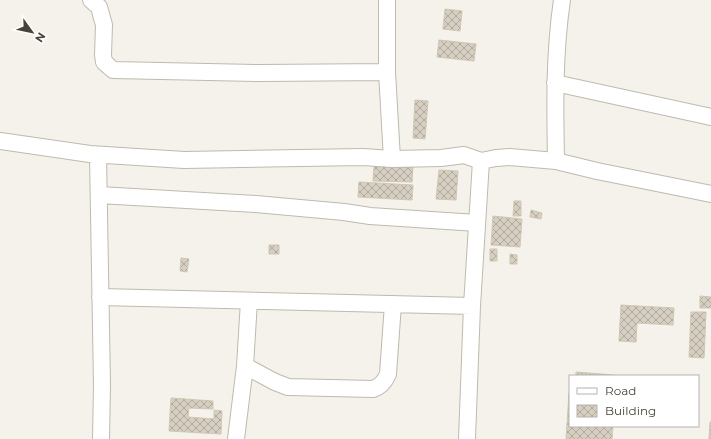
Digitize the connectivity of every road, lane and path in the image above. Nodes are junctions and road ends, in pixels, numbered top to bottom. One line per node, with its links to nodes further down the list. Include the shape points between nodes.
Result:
1 (91, 0): 4 (street, via 99,7 104,25 104,62 113,70)
2 (387, 0): 4 (street)
3 (562, 0): 5 (street, via 557,32)
4 (387, 72): 9 (street)
5 (555, 83): 6 (street); 11 (street)
6 (711, 117)
7 (0, 141): 8 (street)
8 (98, 155): 9 (street, via 184,160 363,157); 13 (street)
9 (392, 159): 10 (street, via 464,155)
10 (481, 161): 11 (street, via 510,157); 14 (street)
11 (556, 161): 12 (street)
12 (711, 194)
13 (99, 195): 14 (street, via 256,204 370,216); 15 (street)
14 (477, 223): 18 (street)
15 (100, 297): 16 (street); 20 (street)
16 (249, 300): 17 (street); 19 (street)
17 (393, 304): 18 (street); 19 (street, via 388,374 377,388 288,387)
18 (472, 306): 22 (street)
19 (245, 366): 21 (street)
20 (101, 439)
21 (236, 439)
22 (467, 439)

